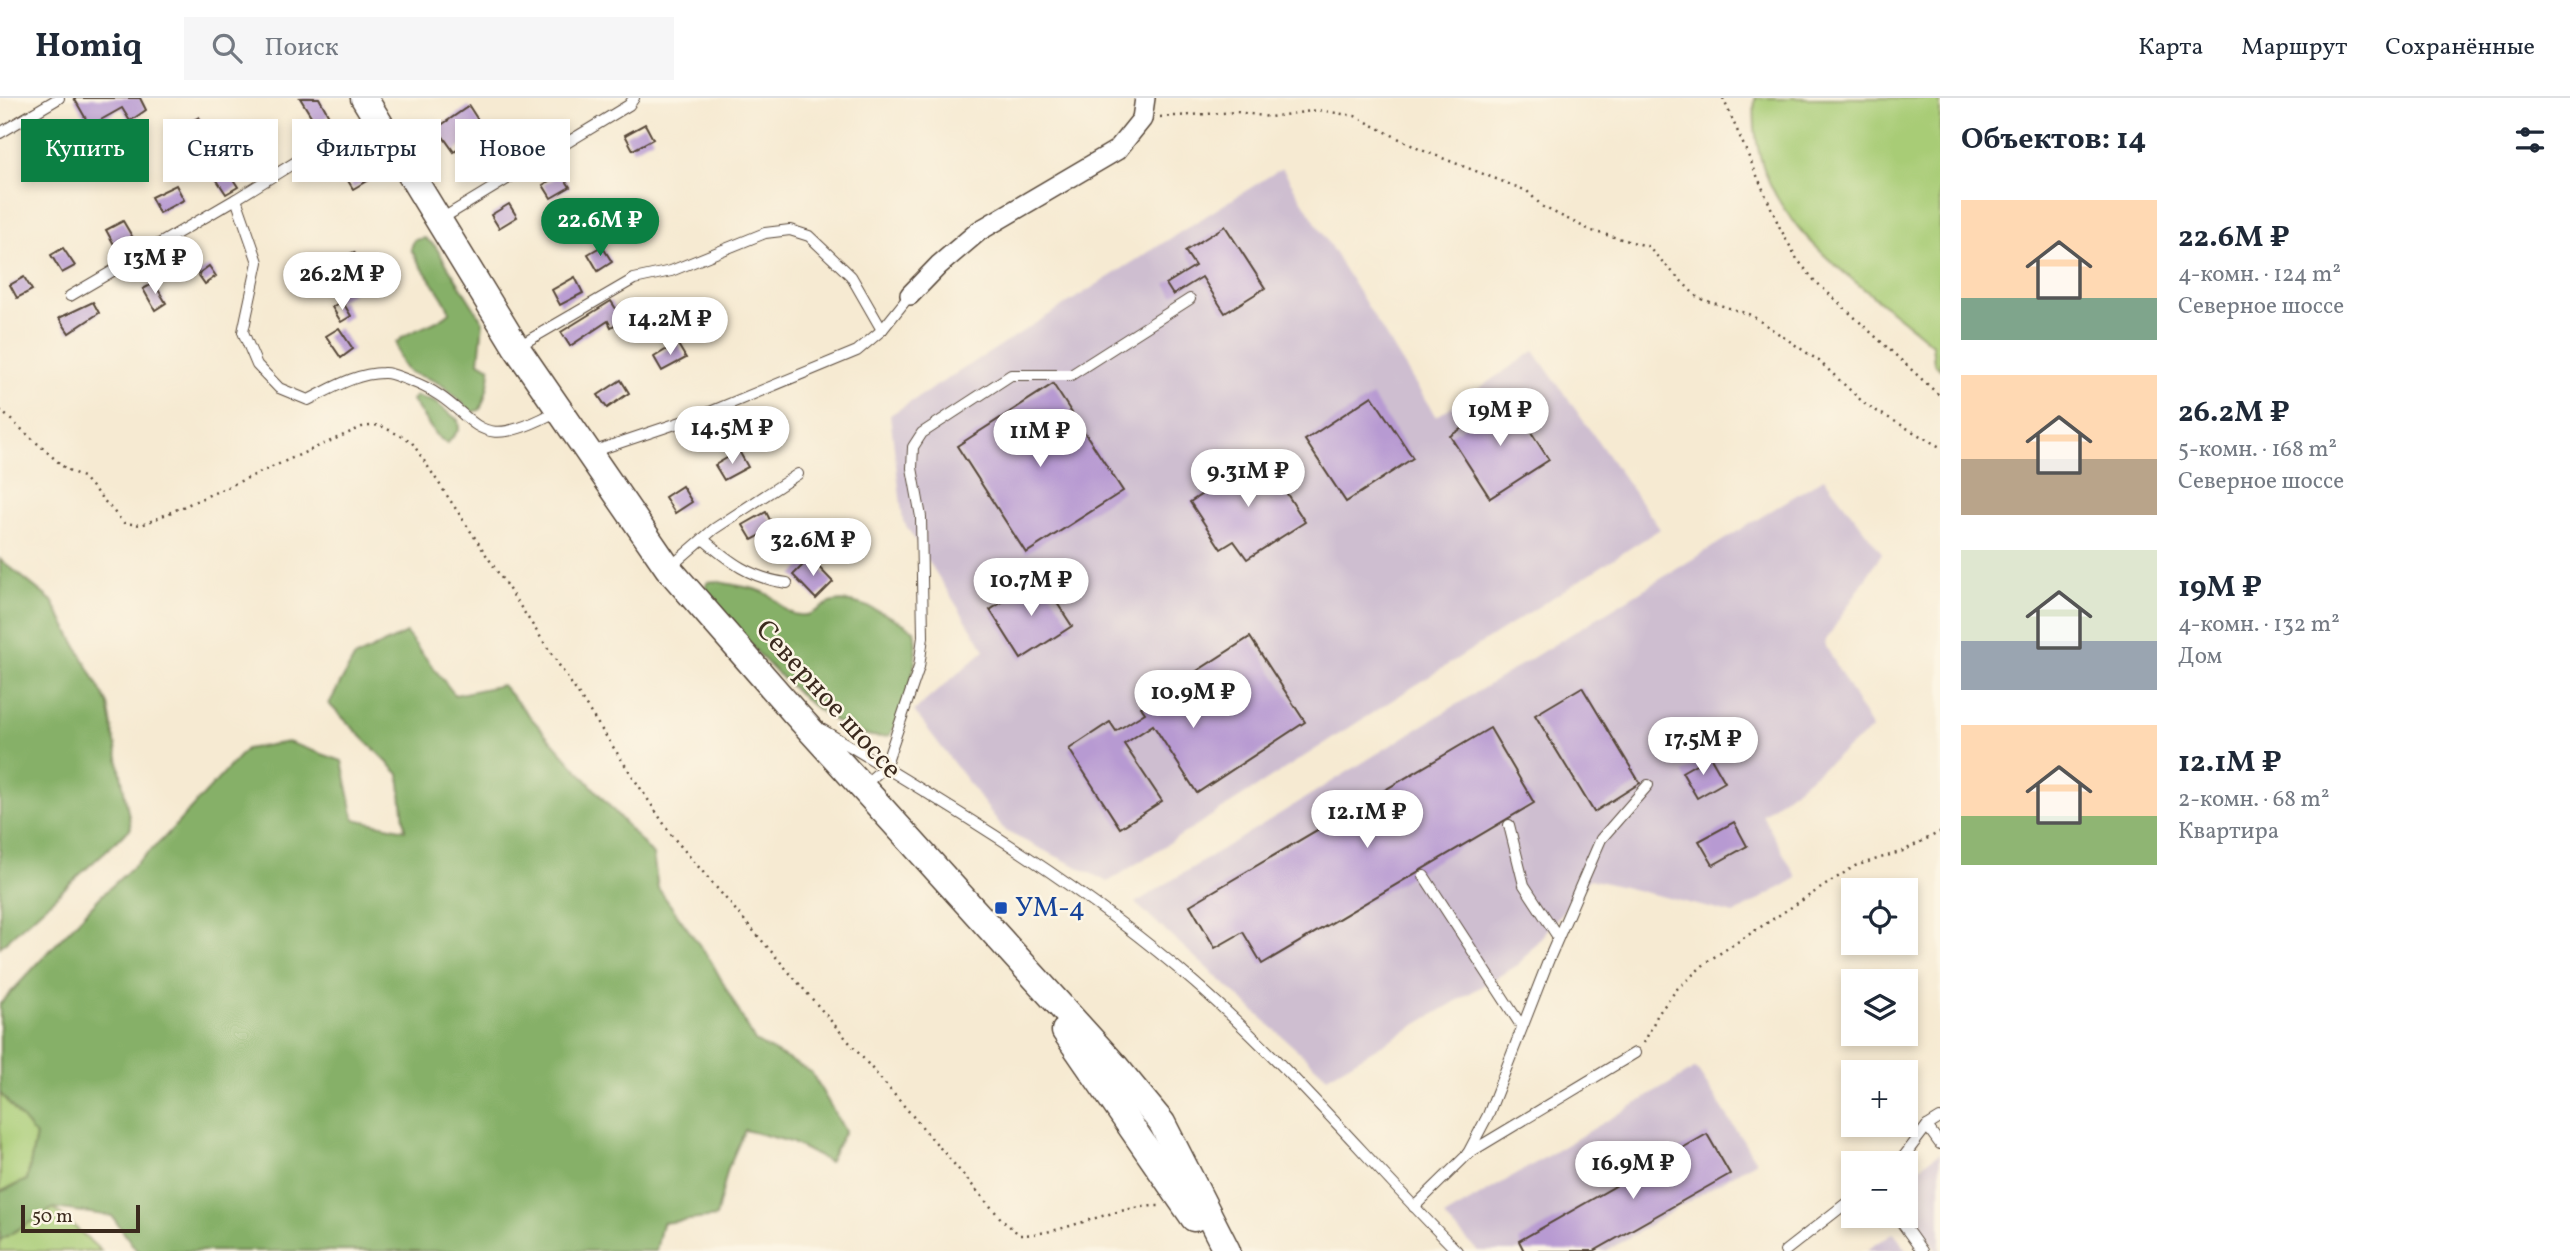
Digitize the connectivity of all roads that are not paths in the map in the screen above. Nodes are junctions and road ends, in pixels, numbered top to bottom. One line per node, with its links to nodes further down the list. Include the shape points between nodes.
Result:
1 (59, 98): 5 (lane)
2 (635, 98): 7 (lane)
3 (1144, 98): 8 (street, via 1142,119 1116,150 979,231)
4 (367, 103): 6 (lane); 7 (main road, Северное шоссе)
5 (0, 133)
6 (236, 199): 9 (lane); 13 (lane, via 258,262 243,332 257,365 279,388 308,400 352,379 385,372 424,386 481,429 496,434 528,428)
7 (438, 221): 12 (main road, Северное шоссе)
8 (910, 295): 11 (lane)
9 (70, 296)
10 (1191, 299): 20 (lane, via 1071,375 1011,374 922,433 913,447 912,468 920,517 923,637 919,667)
11 (882, 330): 12 (lane, via 851,276 809,236 790,230 765,233 671,271 634,279); 14 (lane, via 857,351 818,369 705,414)
12 (516, 347): 13 (main road, Северное шоссе)
13 (559, 410): 14 (main road, Северное шоссе)
14 (588, 453): 17 (main road, Северное шоссе)
15 (798, 474): 16 (lane)
16 (703, 539): 17 (lane); 18 (lane, via 737,568 763,580)
17 (668, 568): 19 (main road, Северное шоссе)
18 (787, 583)
19 (793, 712): 20 (lane); 21 (main road, Северное шоссе)
20 (885, 767): 21 (lane); 34 (lane, via 1056,875 1194,982 1316,1098)
21 (863, 785): 26 (main road, Северное шоссе)
22 (1648, 785): 25 (lane, via 1601,839)
23 (1509, 825): 25 (lane, via 1524,885)
24 (1424, 876): 27 (lane)
25 (1558, 937): 27 (lane)
26 (1012, 954): 37 (main road); 38 (main road, Северное шоссе, via 1162,1123)
27 (1522, 1027): 33 (lane, via 1488,1115)
28 (1635, 1053): 33 (lane)
29 (1940, 1118): 30 (lane)
30 (1927, 1126): 31 (lane); 32 (lane)
31 (1940, 1144)
32 (1908, 1151)
33 (1467, 1155): 34 (lane)
34 (1414, 1207): 39 (lane)
35 (1841, 1207): 40 (lane)
36 (1906, 1228): 41 (lane)
37 (1216, 1251)
38 (1227, 1251)
39 (1457, 1251)
40 (1785, 1251)
41 (1922, 1251)

